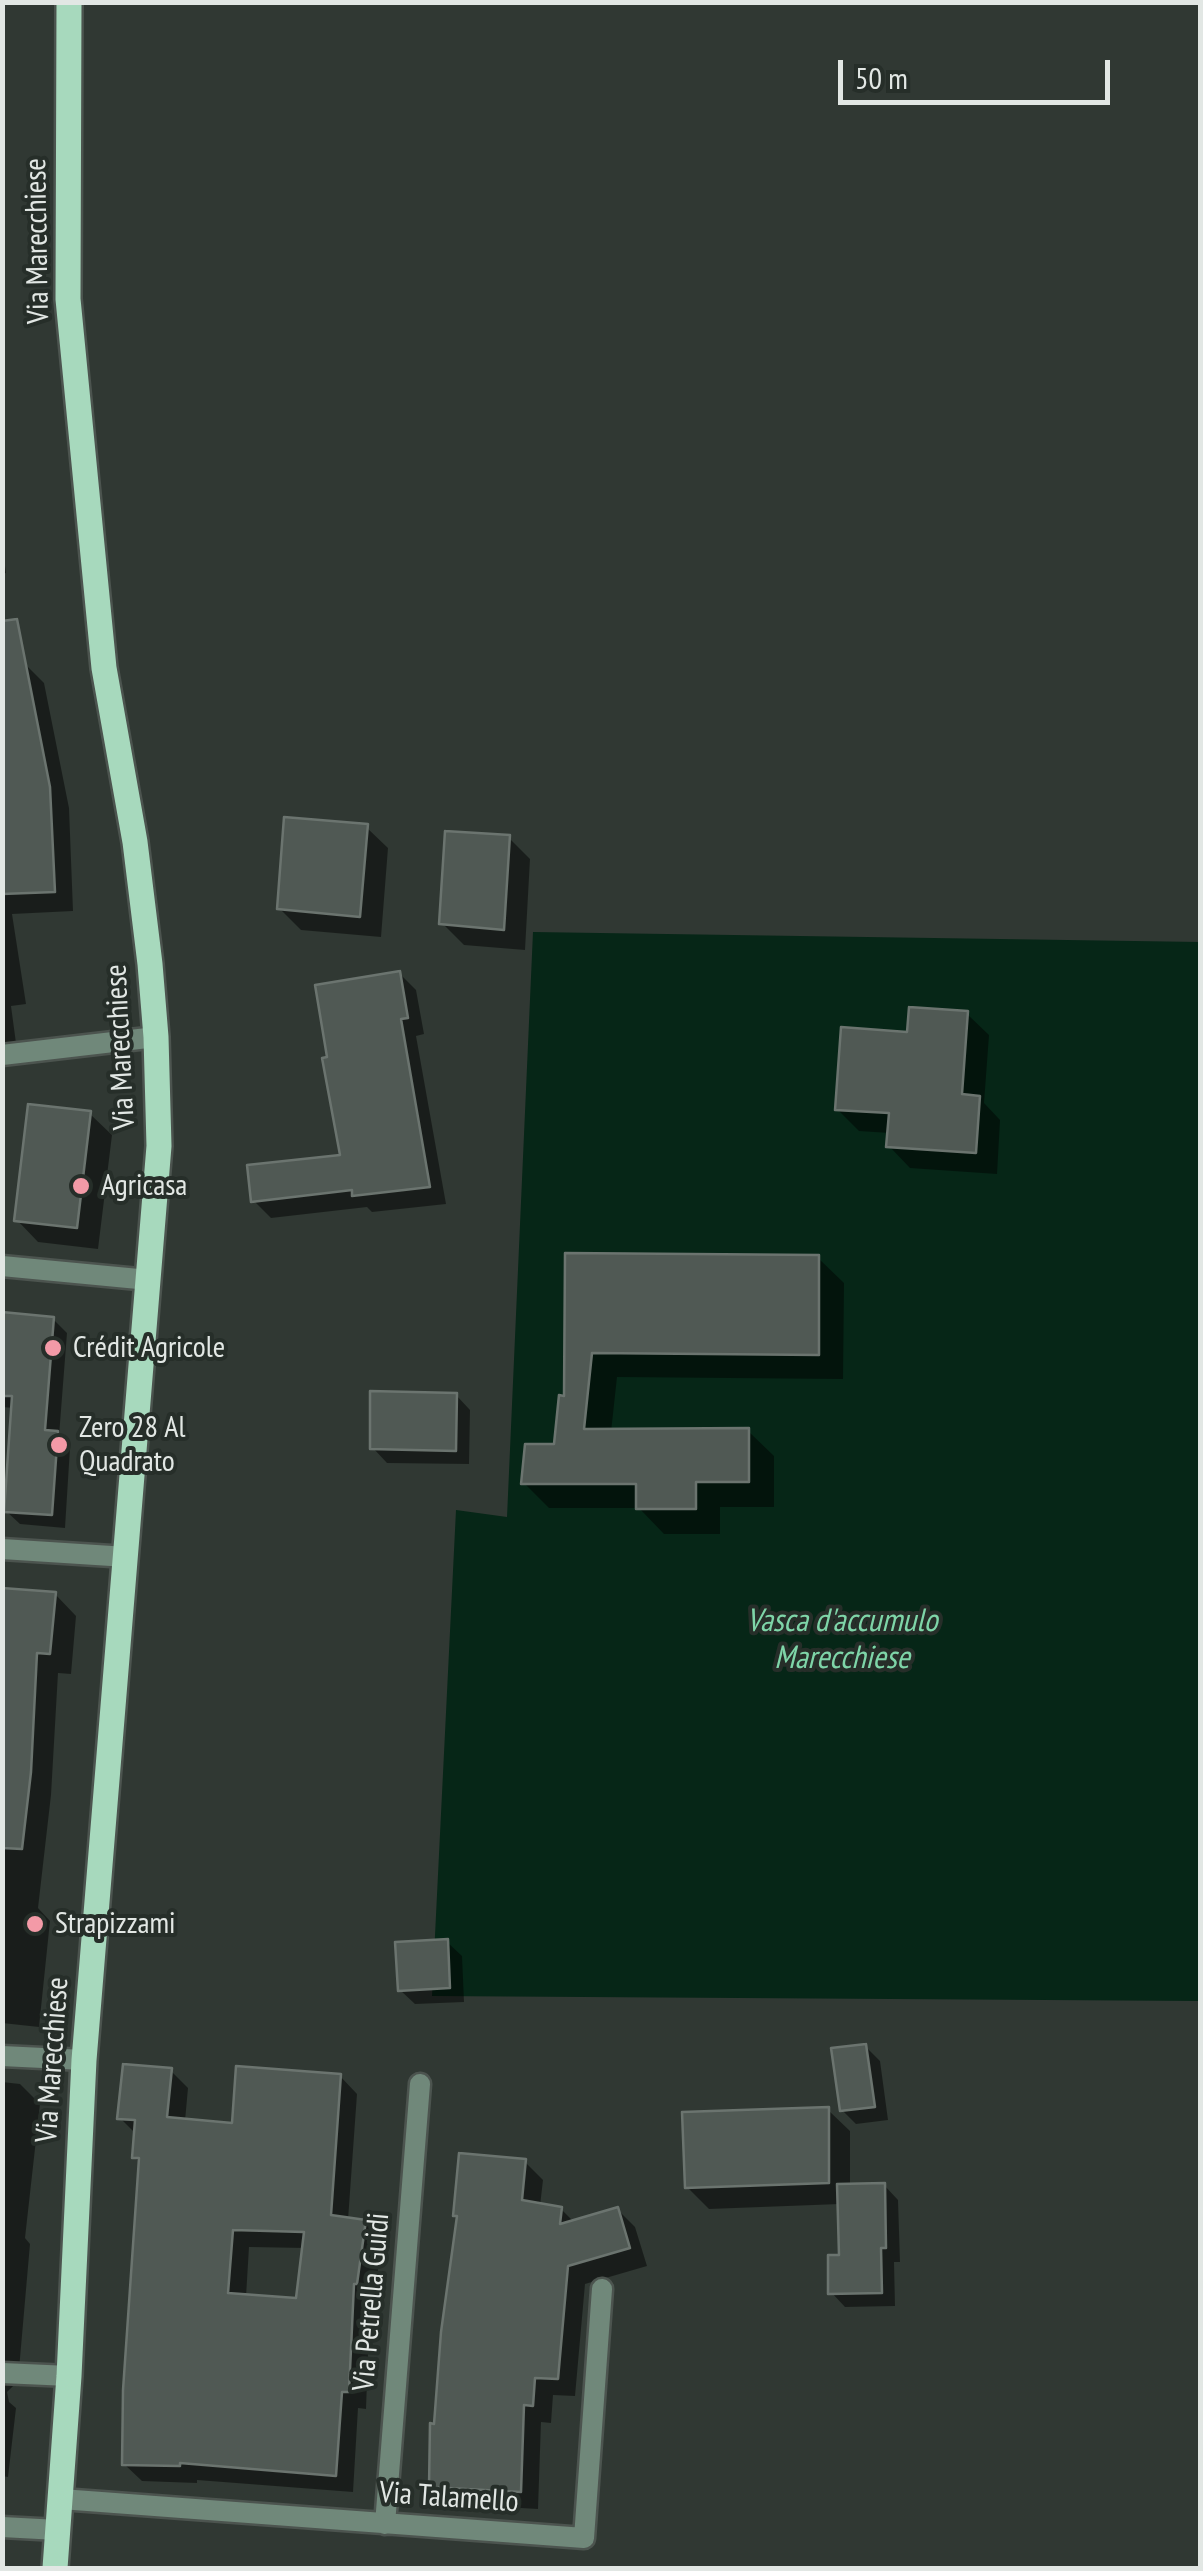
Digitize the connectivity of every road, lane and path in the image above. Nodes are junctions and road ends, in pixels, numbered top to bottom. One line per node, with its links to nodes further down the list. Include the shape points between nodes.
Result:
1 (70, 2): 2 (main road, Via Marecchiese, via 68,298 104,668 136,842)
2 (156, 1037): 3 (street); 5 (main road, Via Marecchiese, via 159,1146)
3 (2, 1056)
4 (2, 1266): 5 (street)
5 (148, 1280): 7 (main road, Via Marecchiese)
6 (2, 1549): 7 (street)
7 (127, 1558): 9 (main road, Via Marecchiese)
8 (2, 2056): 9 (street)
9 (84, 2060): 13 (main road, Via Marecchiese)
10 (420, 2084): 15 (street, Via Petrella Guidi)
11 (602, 2289): 15 (street, Via Talamello, via 584,2538)
12 (2, 2373): 13 (street)
13 (70, 2376): 14 (main road, Via Marecchiese)
14 (61, 2499): 15 (street, Via Talamello); 17 (main road, Via Marecchiese)
15 (385, 2524)
16 (2, 2527): 17 (street)
17 (58, 2530): 18 (main road, Via Marecchiese)
18 (55, 2568)

